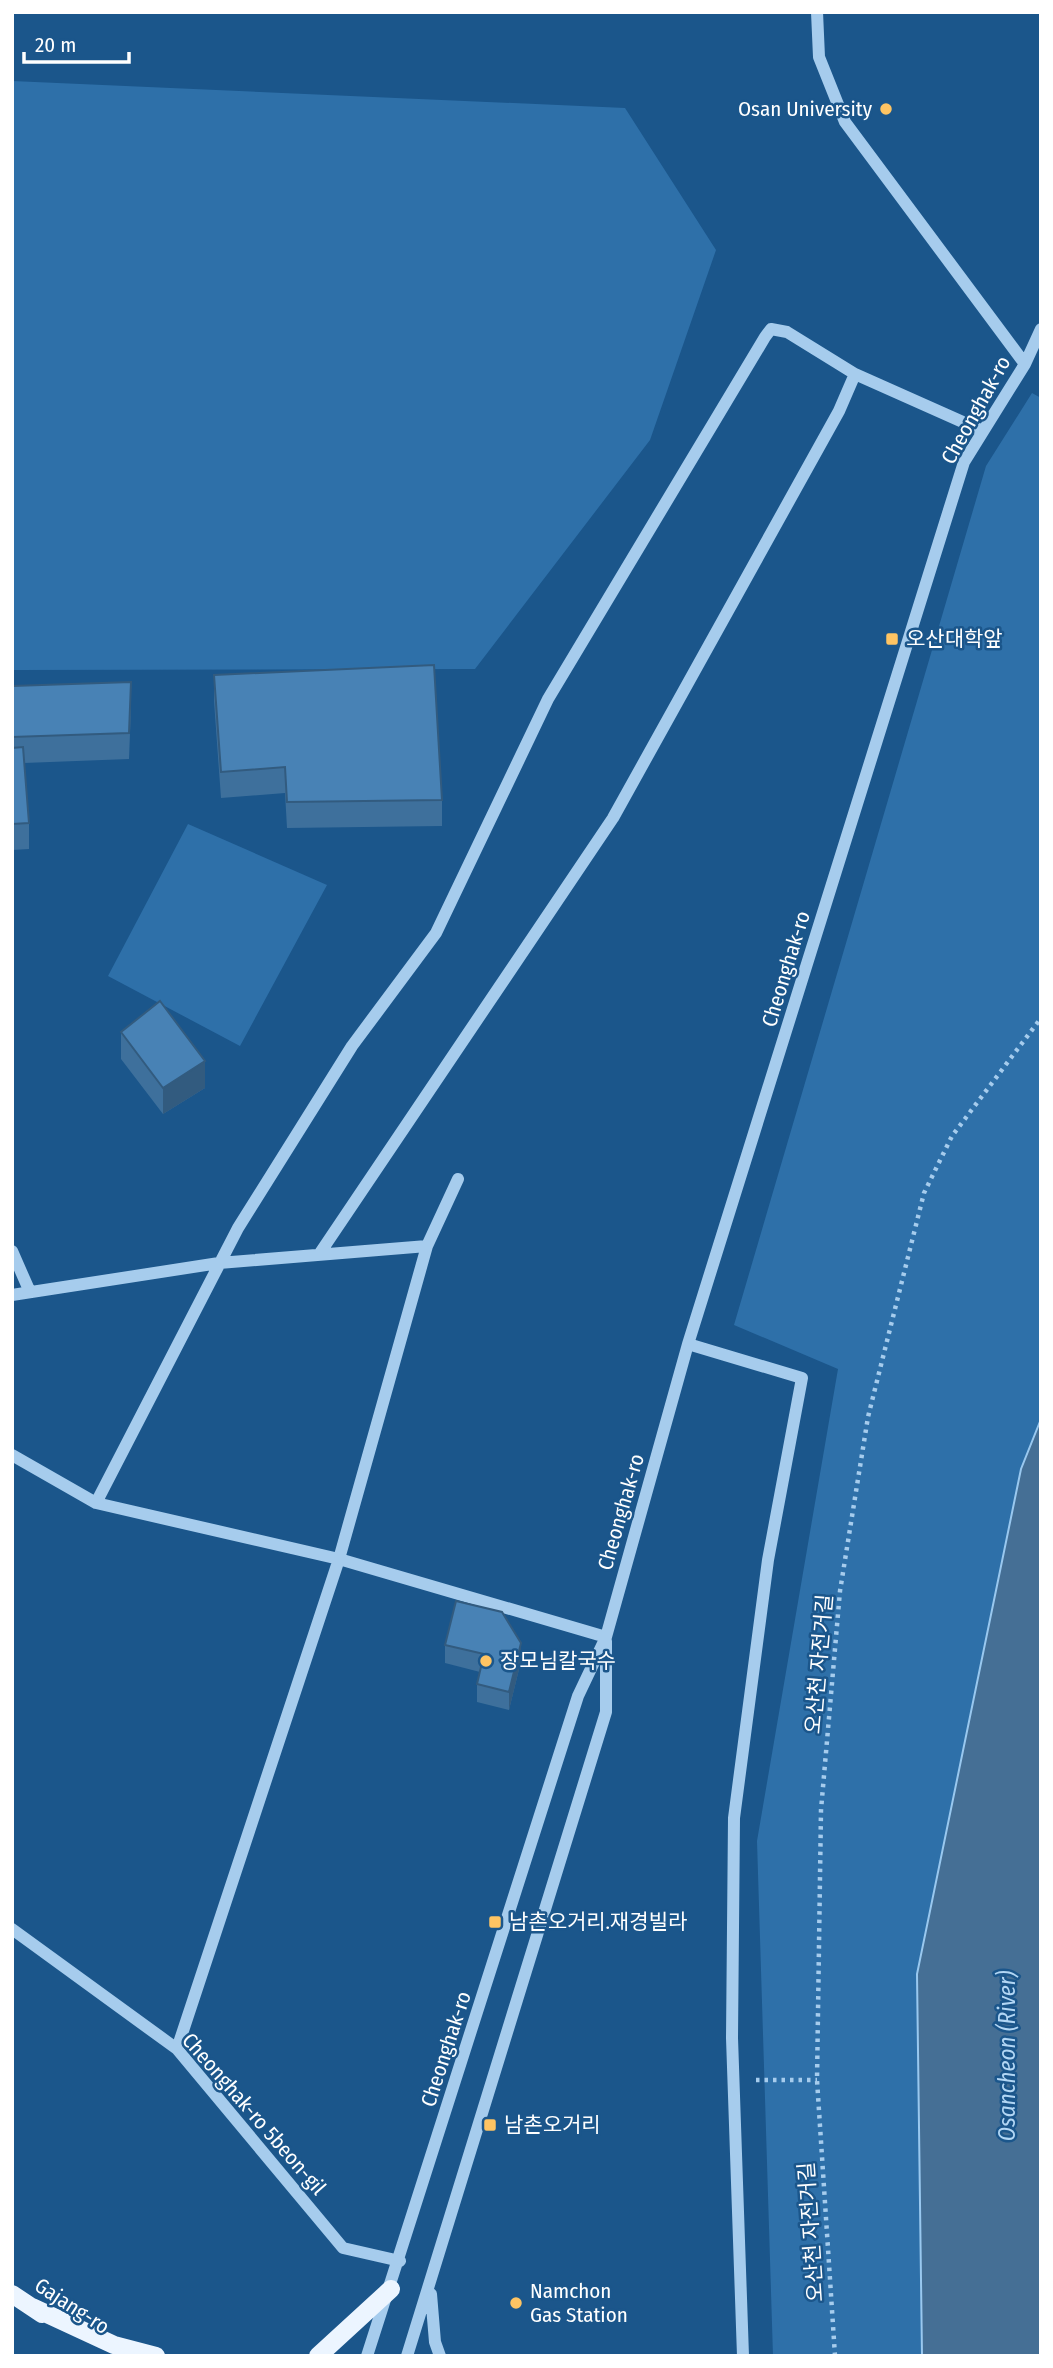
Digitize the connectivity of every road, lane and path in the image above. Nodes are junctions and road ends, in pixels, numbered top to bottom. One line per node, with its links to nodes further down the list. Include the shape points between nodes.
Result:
1 (817, 12): 3 (street, via 818,57 845,122)
2 (1041, 329): 3 (street, Cheonghak-ro)
3 (1025, 364): 5 (street, Cheonghak-ro)
4 (855, 374): 5 (street); 10 (street, via 821,445 613,818); 11 (street, via 788,332 771,329 765,337 548,699 436,933 352,1046)
5 (984, 431): 14 (street, Cheonghak-ro, via 964,462)
6 (1041, 1018): 22 (path, 오산천 자전거길, via 952,1136 924,1193 868,1418 840,1591 822,1796)
7 (458, 1179): 8 (street)
8 (427, 1246): 10 (street); 17 (street)
9 (12, 1251): 12 (street)
10 (320, 1253): 11 (street)
11 (219, 1263): 12 (street); 16 (street)
12 (30, 1292): 13 (street)
13 (12, 1295)
14 (688, 1344): 18 (street, Cheonghak-ro); 21 (street, via 802,1378 768,1560 734,1818)
15 (12, 1455): 16 (street)
16 (96, 1503): 17 (street)
17 (339, 1559): 18 (street); 20 (street)
18 (606, 1637): 23 (street, Cheonghak-ro, via 578,1696); 24 (street, Cheonghak-ro, via 606,1712)
19 (12, 1929): 20 (street, Cheonghak-ro 5beon-gil)
20 (177, 2049): 23 (street, Cheonghak-ro 5beon-gil, via 344,2248)
21 (734, 2080): 22 (path); 34 (street)
22 (817, 2080): 35 (path, 오산천 자전거길)
23 (400, 2261): 25 (street, Cheonghak-ro)
24 (430, 2287): 32 (street, Cheonghak-ro); 33 (street)
25 (391, 2289): 30 (main road); 31 (street, Cheonghak-ro)
26 (12, 2294): 27 (main road, Gajang-ro)
27 (32, 2307): 28 (main road, Gajang-ro); 29 (main road, via 114,2345)
28 (107, 2356)
29 (156, 2356)
30 (318, 2356)
31 (367, 2356)
32 (407, 2356)
33 (440, 2356)
34 (743, 2356)
35 (835, 2356)

